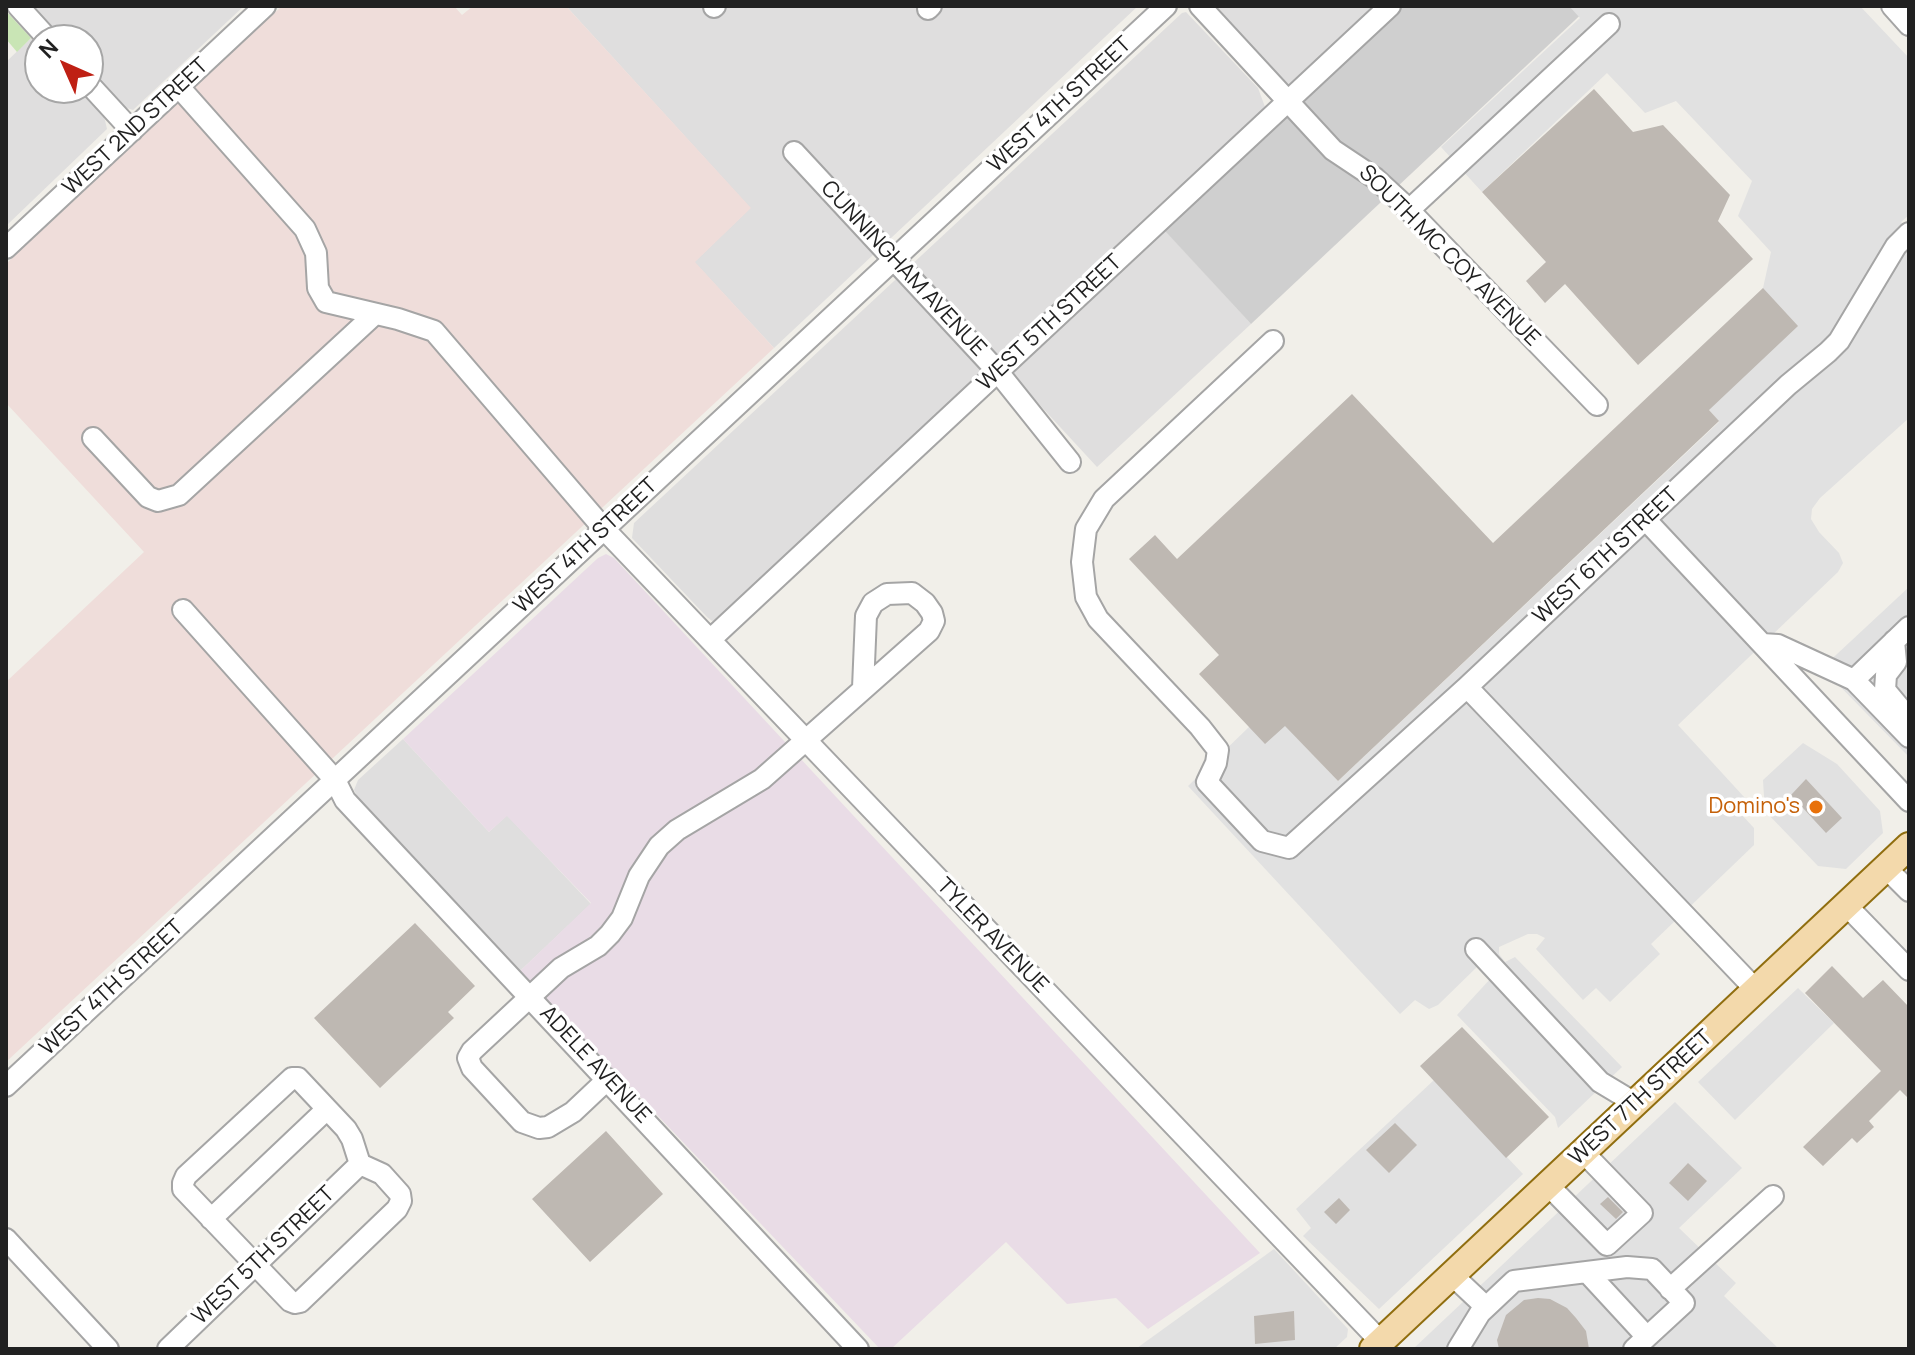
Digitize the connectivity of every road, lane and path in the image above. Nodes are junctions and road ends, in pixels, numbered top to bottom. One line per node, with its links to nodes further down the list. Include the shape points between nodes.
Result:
1 (18, 6): 7 (street)
2 (265, 6): 10 (street, WEST 2ND STREET)
3 (1166, 6): 18 (street, WEST 4TH STREET)
4 (1200, 6): 12 (street, SOUTH MC COY AVENUE)
5 (1390, 6): 12 (street, WEST 5TH STREET)
6 (1892, 6): 9 (street)
7 (34, 24)
8 (1609, 24): 15 (street)
9 (1909, 25)
10 (179, 87): 13 (street, WEST 2ND STREET); 19 (street, TYLER AVENUE, via 305,229 326,302)
11 (104, 100): 13 (street)
12 (1288, 102): 15 (street, SOUTH MC COY AVENUE, via 1333,150 1375,178); 21 (street, WEST 5TH STREET)
13 (132, 131): 17 (street, WEST 2ND STREET)
14 (794, 152): 18 (street, CUNNINGHAM AVENUE)
15 (1409, 210): 22 (street, SOUTH MC COY AVENUE)
16 (1909, 233): 25 (street, WEST 6TH STREET, via 1839,341)
17 (6, 248)
18 (894, 259): 21 (street, CUNNINGHAM AVENUE); 26 (street, WEST 4TH STREET)
19 (375, 314): 23 (street, via 179,495 158,501 148,497); 26 (street, TYLER AVENUE, via 434,331)
20 (1273, 341): 32 (street, WEST 6TH STREET, via 1104,499 1086,529 1082,562 1086,597 1098,619 1218,750 1207,782 1262,841 1289,848)
21 (998, 372): 24 (street, CUNNINGHAM AVENUE); 29 (street, WEST 5TH STREET)
22 (1597, 405)
23 (93, 438)
24 (1070, 462)
25 (1645, 519): 30 (street); 32 (street, WEST 6TH STREET)
26 (604, 529): 29 (street, TYLER AVENUE); 37 (street, WEST 4TH STREET)
27 (183, 610): 37 (street, ADELE AVENUE)
28 (1902, 634): 31 (street); 34 (street, via 1885,690)
29 (710, 640): 36 (street, TYLER AVENUE)
30 (1762, 644): 31 (street, via 1778,645); 38 (street)
31 (1854, 680): 35 (street)
32 (1467, 687): 45 (street)
33 (863, 688): 33 (street, via 929,631 932,613 912,593 887,594 866,616); 36 (street)
34 (1909, 719)
35 (1909, 737)
36 (804, 741): 46 (street, via 762,779 659,846 610,934); 65 (street, TYLER AVENUE)
37 (335, 780): 46 (street, ADELE AVENUE, via 345,800); 48 (street, WEST 4TH STREET)
38 (1909, 801)
39 (1909, 846): 40 (main road, WEST 7TH STREET)
40 (1886, 868): 41 (street); 42 (main road, WEST 7TH STREET)
41 (1909, 891)
42 (1846, 905): 44 (street); 45 (main road, WEST 7TH STREET)
43 (1476, 949): 49 (street, via 1600,1082)
44 (1909, 970)
45 (1756, 990): 49 (main road, WEST 7TH STREET)
46 (530, 996): 47 (street, ADELE AVENUE); 47 (street, via 468,1058 522,1122 548,1127)
47 (608, 1079): 68 (street, ADELE AVENUE)
48 (6, 1086)
49 (1635, 1103): 51 (main road, WEST 7TH STREET)
50 (327, 1109): 52 (street, via 352,1139); 55 (street); 55 (street, via 292,1078 186,1176 183,1189)
51 (1583, 1152): 53 (main road, WEST 7TH STREET); 57 (street, via 1642,1213)
52 (360, 1164): 58 (street, WEST 5TH STREET); 58 (street, via 382,1174 400,1194 397,1209 387,1220 300,1302 290,1301)
53 (1548, 1185): 57 (street); 61 (main road, WEST 7TH STREET)
54 (1773, 1196): 62 (street)
55 (211, 1219): 58 (street)
56 (6, 1239): 66 (street)
57 (1607, 1245): 59 (street)
58 (254, 1265): 67 (street, WEST 5TH STREET)
59 (1612, 1268): 60 (street); 62 (street, via 1652,1269)
60 (1587, 1272): 63 (street, via 1514,1281); 64 (street)
61 (1452, 1275): 63 (street); 65 (main road, WEST 7TH STREET)
62 (1670, 1289): 64 (street, via 1684,1303)
63 (1486, 1307): 69 (street)
64 (1641, 1343)
65 (1383, 1345)
66 (108, 1349)
67 (168, 1349)
68 (858, 1349)
69 (1458, 1349)

